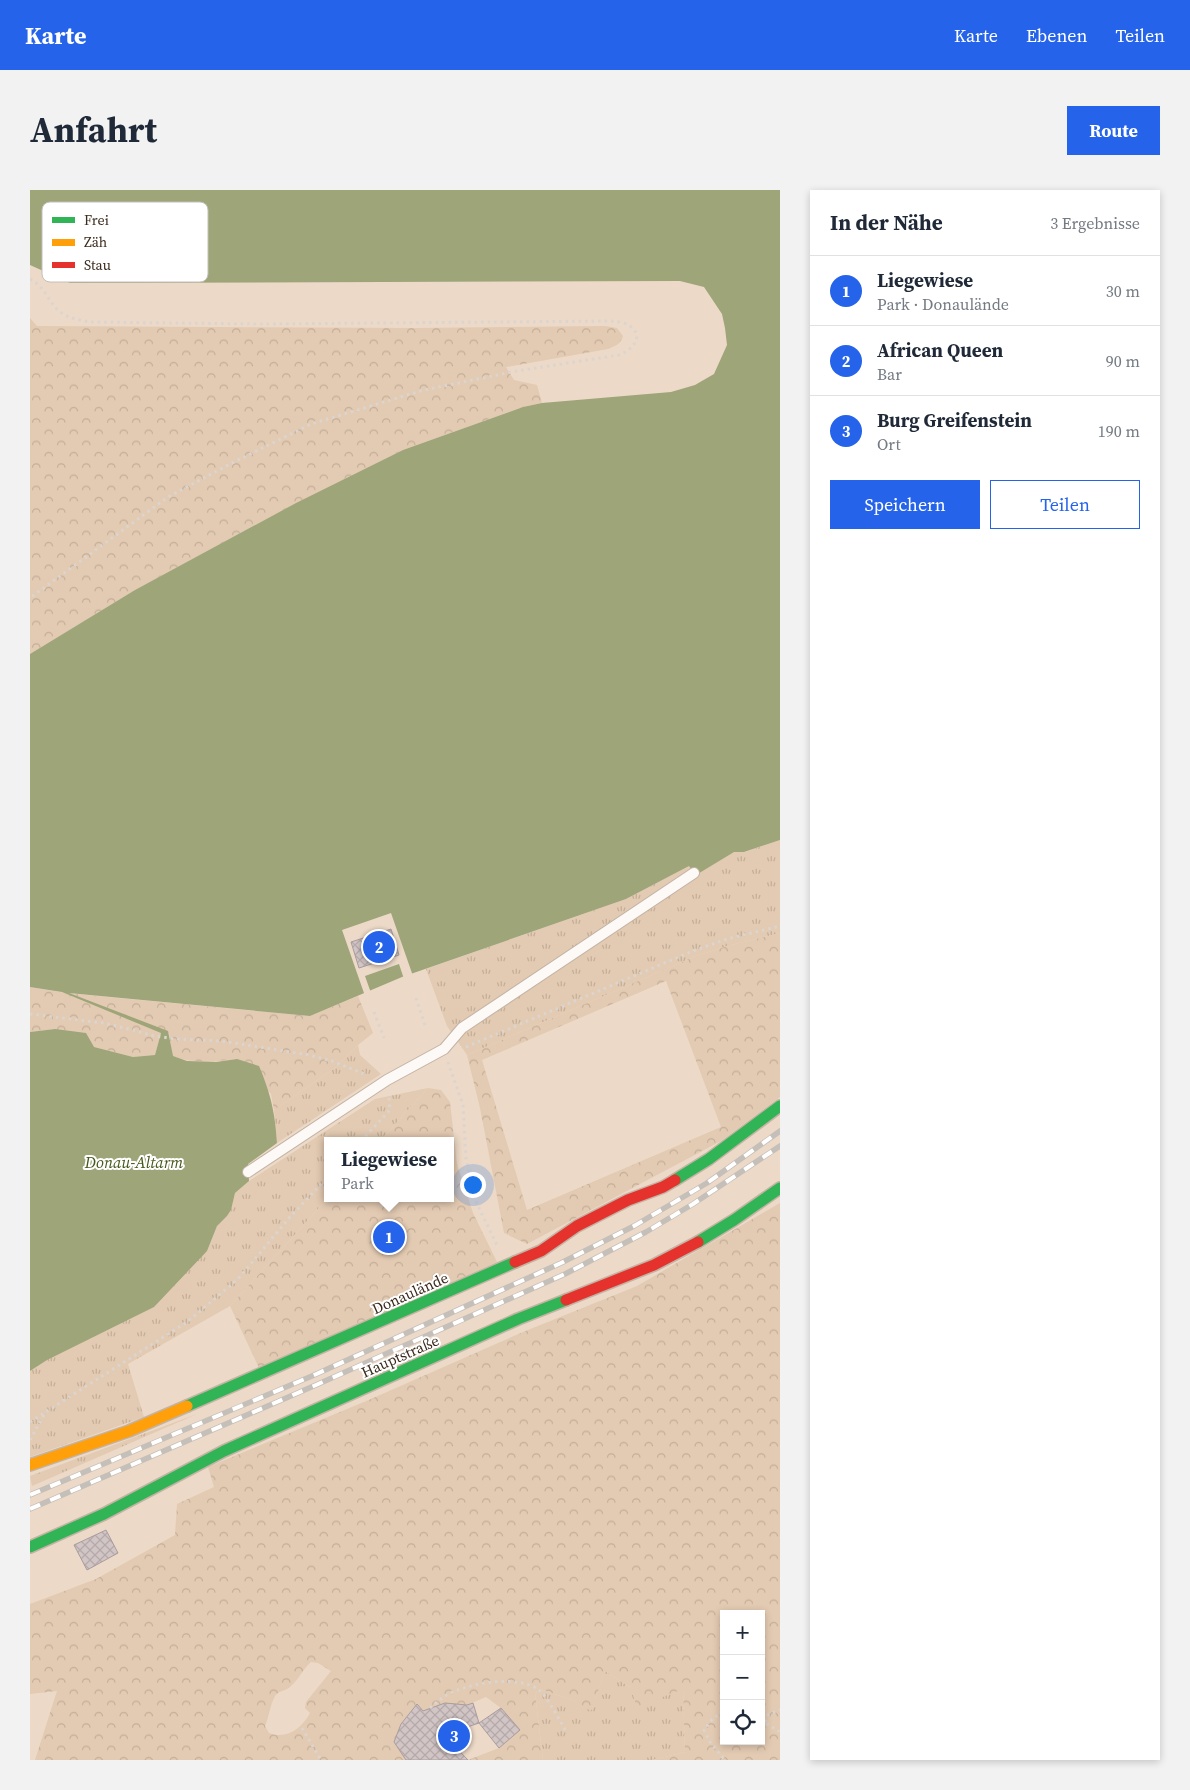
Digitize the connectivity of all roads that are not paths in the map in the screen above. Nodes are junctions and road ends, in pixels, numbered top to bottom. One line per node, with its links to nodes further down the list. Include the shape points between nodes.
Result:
1 (694, 873): 3 (lane, via 462,1028 444,1049 387,1080)
2 (780, 1106): 5 (street, Donaulände, via 709,1159 663,1187 628,1200 577,1226 541,1251 129,1431)
3 (248, 1172)
4 (780, 1188): 6 (street, Hauptstraße, via 654,1266 518,1319 242,1442 98,1518)
5 (30, 1465)
6 (30, 1547)

